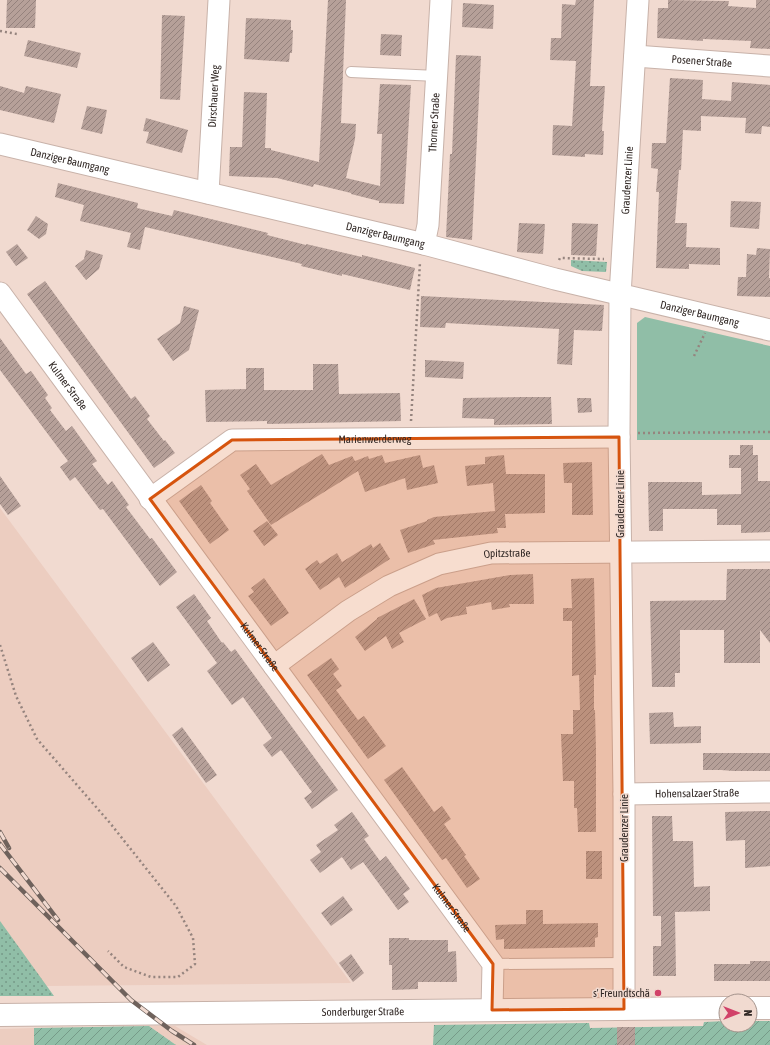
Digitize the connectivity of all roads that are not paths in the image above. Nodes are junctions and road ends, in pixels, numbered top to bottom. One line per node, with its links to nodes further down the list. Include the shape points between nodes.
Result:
1 (219, 0): 9 (street, Dirschauer Weg)
2 (441, 0): 7 (street, Thorner Straße)
3 (638, 0): 4 (street, Graudenzer Linie)
4 (634, 56): 5 (street, Posener Straße); 12 (street, Graudenzer Linie)
5 (770, 66)
6 (351, 72): 7 (lane)
7 (437, 76): 10 (street, Thorner Straße, via 428,225)
8 (0, 144): 9 (street, Danziger Baumgang)
9 (208, 193): 10 (street, Danziger Baumgang)
10 (424, 244): 12 (street, Danziger Baumgang)
11 (0, 293): 15 (street, Kulmer Straße)
12 (620, 295): 13 (street, Danziger Baumgang); 14 (street, Graudenzer Linie)
13 (770, 330)
14 (619, 435): 15 (street, Marienwerderweg, via 232,440); 17 (street, Graudenzer Linie)
15 (150, 499): 18 (street, Kulmer Straße)
16 (770, 551): 17 (street, Opitzstraße)
17 (620, 552): 18 (street, Opitzstraße, via 490,554 439,564 383,590 348,611); 20 (street, Graudenzer Linie)
18 (274, 666): 22 (street, Kulmer Straße)
19 (770, 792): 20 (street, Hohensalzaer Straße)
20 (624, 794): 21 (street, Graudenzer Linie)
21 (624, 963): 22 (lane); 26 (street, Graudenzer Linie)
22 (492, 964): 27 (street)
23 (718, 1008): 26 (street, Sonderburger Straße)
24 (758, 1008): 25 (street)
25 (770, 1008)
26 (624, 1009): 27 (street, Sonderburger Straße)
27 (492, 1010): 28 (street, Sonderburger Straße)
28 (0, 1016)

